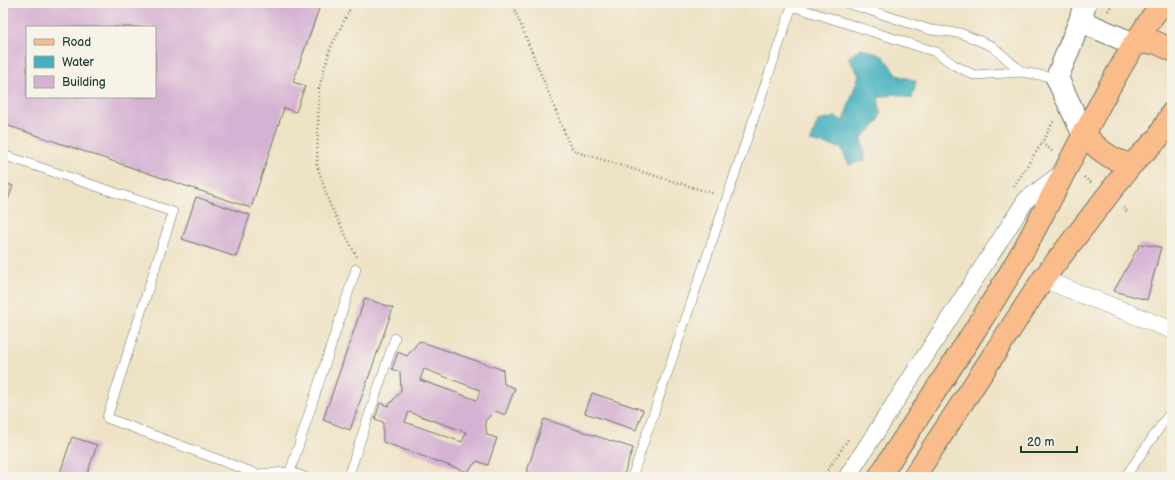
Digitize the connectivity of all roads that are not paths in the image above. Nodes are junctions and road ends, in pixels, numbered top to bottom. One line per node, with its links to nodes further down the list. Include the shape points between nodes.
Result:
1 (847, 3): 7 (lane, via 930,30 960,34 992,46)
2 (1162, 3): 5 (main road)
3 (792, 5): 7 (lane, via 936,52 974,75); 24 (lane)
4 (1083, 12): 5 (street); 8 (street)
5 (1134, 44): 6 (main road, via 1155,42); 10 (main road)
6 (1172, 50)
7 (1022, 72): 8 (lane)
8 (1058, 78): 10 (street)
9 (1172, 113): 11 (main road)
10 (1083, 134): 13 (main road, via 1103,153 1118,162); 14 (main road)
11 (1165, 140): 13 (main road)
12 (3, 155): 21 (lane, via 173,212 107,418)
13 (1131, 165): 16 (main road)
14 (1063, 172): 25 (street, via 1026,200); 26 (main road, via 1029,240 999,291)
15 (356, 269): 20 (lane)
16 (1044, 279): 17 (street); 27 (main road)
17 (1172, 330)
18 (395, 338): 23 (lane)
19 (1172, 410): 28 (lane)
20 (290, 472): 21 (lane); 22 (lane)
21 (256, 476)
22 (305, 477)
23 (348, 477)
24 (632, 477)
25 (847, 477)
26 (879, 477)
27 (914, 477)
28 (1125, 477)

